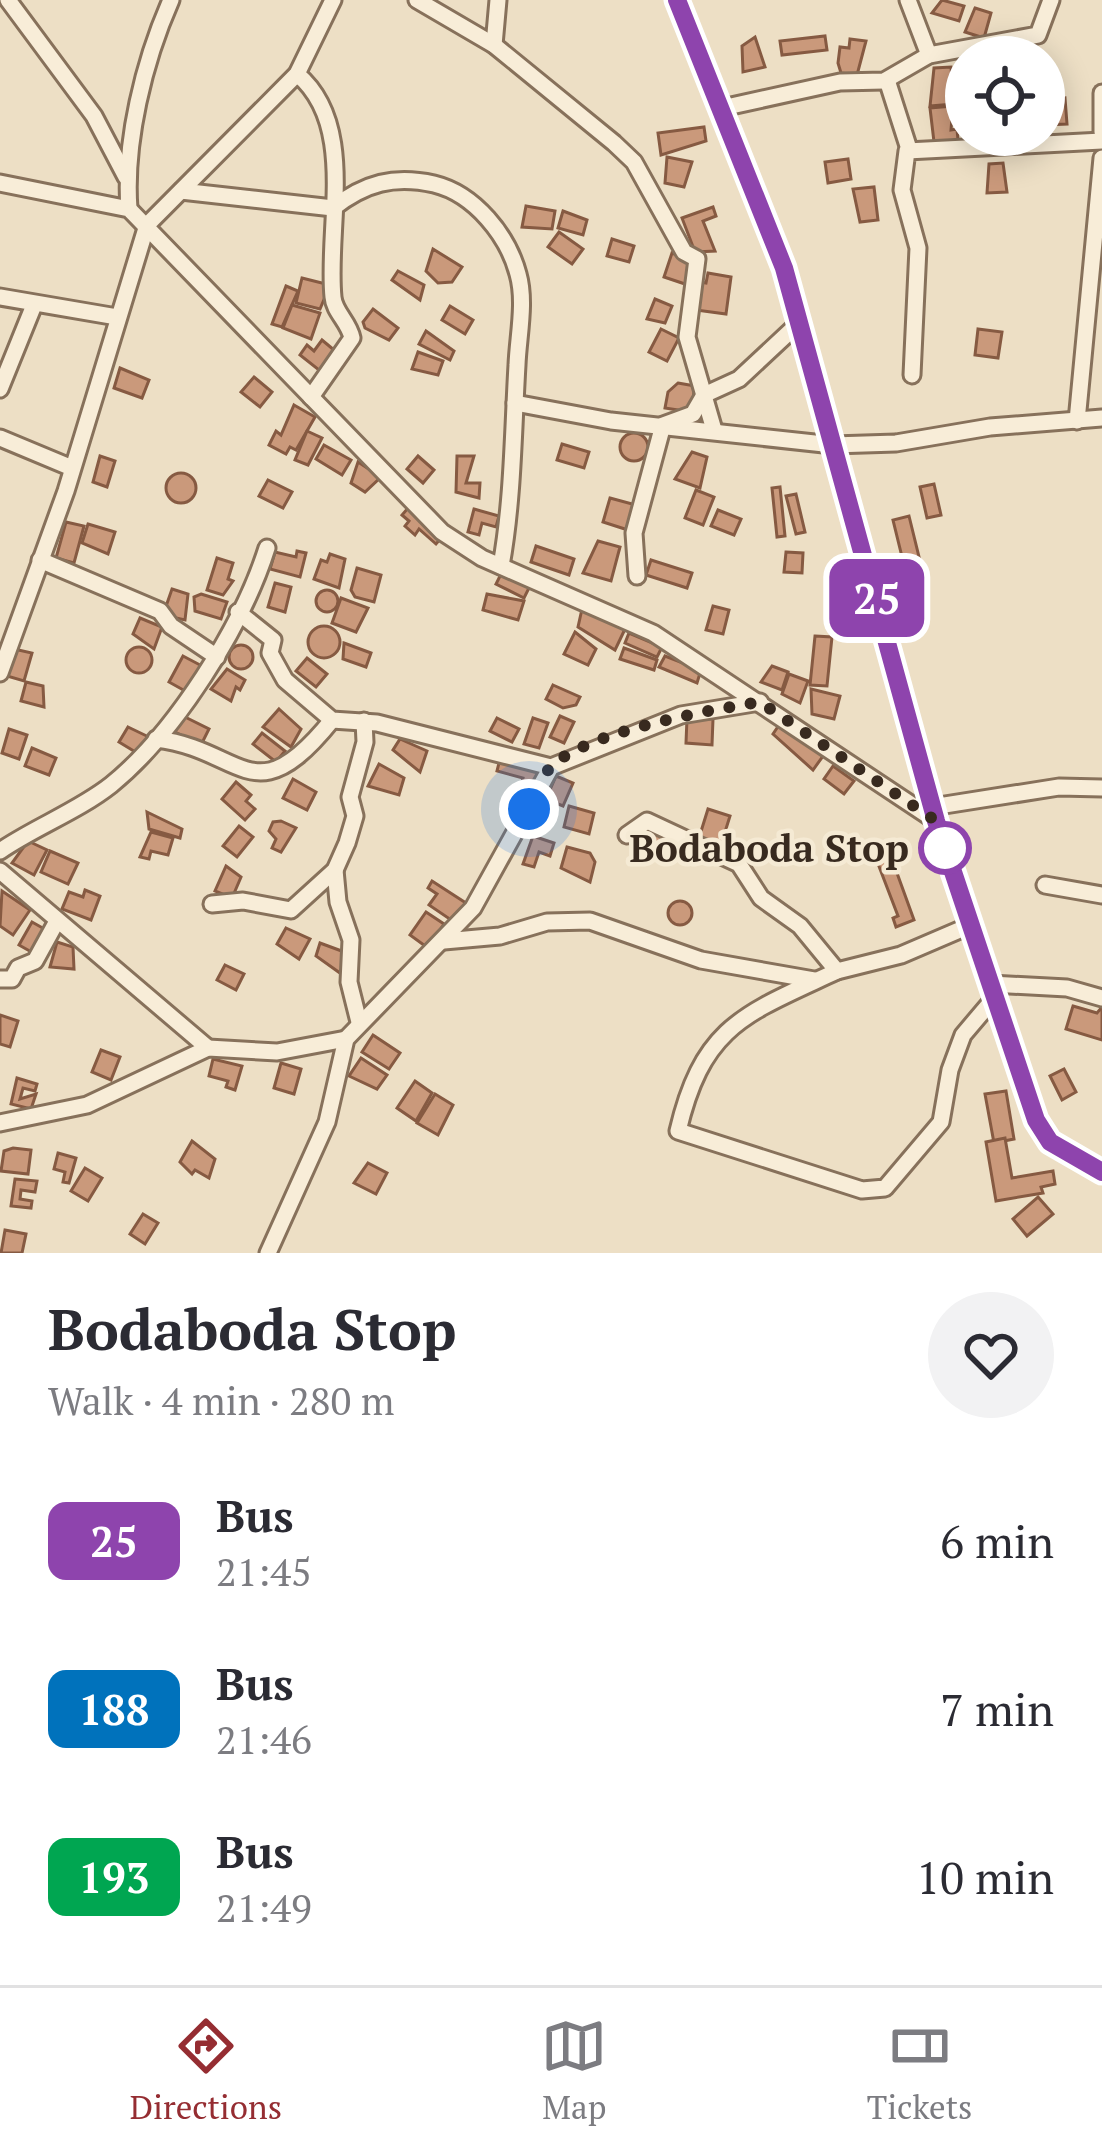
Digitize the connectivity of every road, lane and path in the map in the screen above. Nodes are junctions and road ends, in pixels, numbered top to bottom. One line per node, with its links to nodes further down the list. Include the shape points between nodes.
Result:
1 (8, 0): 18 (street, via 94,116)
2 (171, 0): 18 (street)
3 (332, 0): 11 (street)
4 (417, 0): 9 (street)
5 (498, 0): 9 (street)
6 (677, 0): 14 (street)
7 (908, 0): 10 (street)
8 (1051, 0): 10 (street, via 1038,35)
9 (494, 45): 30 (street, via 634,162 684,252 697,259 687,337)
10 (929, 55): 12 (street)
11 (297, 74): 20 (street); 21 (street, via 325,109)
12 (887, 80): 14 (street); 16 (street)
13 (1102, 92): 15 (street)
14 (722, 107): 27 (street)
15 (1102, 136): 16 (street)
16 (909, 149): 28 (street, via 902,190 918,248)
17 (1102, 158): 34 (street)
18 (127, 178): 22 (street)
19 (0, 183): 22 (street)
20 (181, 191): 21 (street); 23 (street)
21 (333, 208): 31 (street, via 333,304 352,338); 32 (street, via 363,186 407,180 442,186 480,212 506,244 520,282)
22 (129, 209): 23 (street)
23 (147, 225): 26 (street); 31 (street)
24 (0, 297): 25 (street)
25 (34, 305): 26 (street); 29 (street)
26 (117, 316): 39 (street)
27 (800, 323): 30 (street, via 739,380); 38 (street)
28 (913, 375)
29 (0, 389)
30 (704, 395): 35 (street, via 693,414); 36 (street)
31 (311, 397): 42 (street, via 442,532)
32 (515, 403): 35 (street); 42 (street)
33 (1102, 418): 34 (street)
34 (1077, 421): 38 (street)
35 (663, 425): 36 (street); 43 (street, via 634,533)
36 (714, 430): 38 (street)
37 (0, 438): 39 (street)
38 (832, 445): 55 (street)
39 (72, 468): 41 (street)
40 (267, 548): 45 (street)
41 (40, 560): 46 (street); 47 (street, via 160,611)
42 (501, 566): 49 (street, via 653,633)
43 (637, 576)
44 (0, 609): 46 (street)
45 (238, 612): 47 (street); 50 (street, via 273,640 270,653 285,680)
46 (17, 616): 48 (street)
47 (218, 657): 52 (street)
48 (0, 673)
49 (760, 702): 53 (street, via 681,715); 55 (street)
50 (332, 721): 51 (street); 52 (street, via 294,761 266,772 239,771)
51 (364, 721): 53 (street); 58 (street, via 353,824)
52 (156, 739): 57 (street, via 106,789)
53 (551, 767): 65 (street, via 506,857)
54 (1102, 788): 55 (street, via 1059,787)
55 (934, 814): 64 (street)
56 (627, 835): 66 (street, via 647,821 739,864 761,898 800,926)
57 (0, 850)
58 (334, 870): 62 (street, via 291,910); 71 (street)
59 (1, 874): 63 (street)
60 (1045, 885): 61 (street)
61 (1102, 895)
62 (212, 904)
63 (57, 921): 67 (street, via 35,961); 73 (street)
64 (971, 925): 66 (street); 69 (street)
65 (444, 941): 68 (street, via 590,921 700,959); 71 (street)
66 (836, 971): 68 (street)
67 (0, 979)
68 (817, 980): 69 (street, via 723,1031 689,1084 678,1131 862,1190 885,1188 941,1122 950,1070)
69 (993, 990): 70 (street, via 1067,988); 75 (street, via 1036,1120 1050,1142)
70 (1102, 998)
71 (359, 1022): 72 (street)
72 (346, 1039): 73 (street, via 277,1052); 76 (street, via 327,1122)
73 (208, 1048): 74 (street, via 87,1105)
74 (0, 1123)
75 (1102, 1172)
76 (268, 1253)

